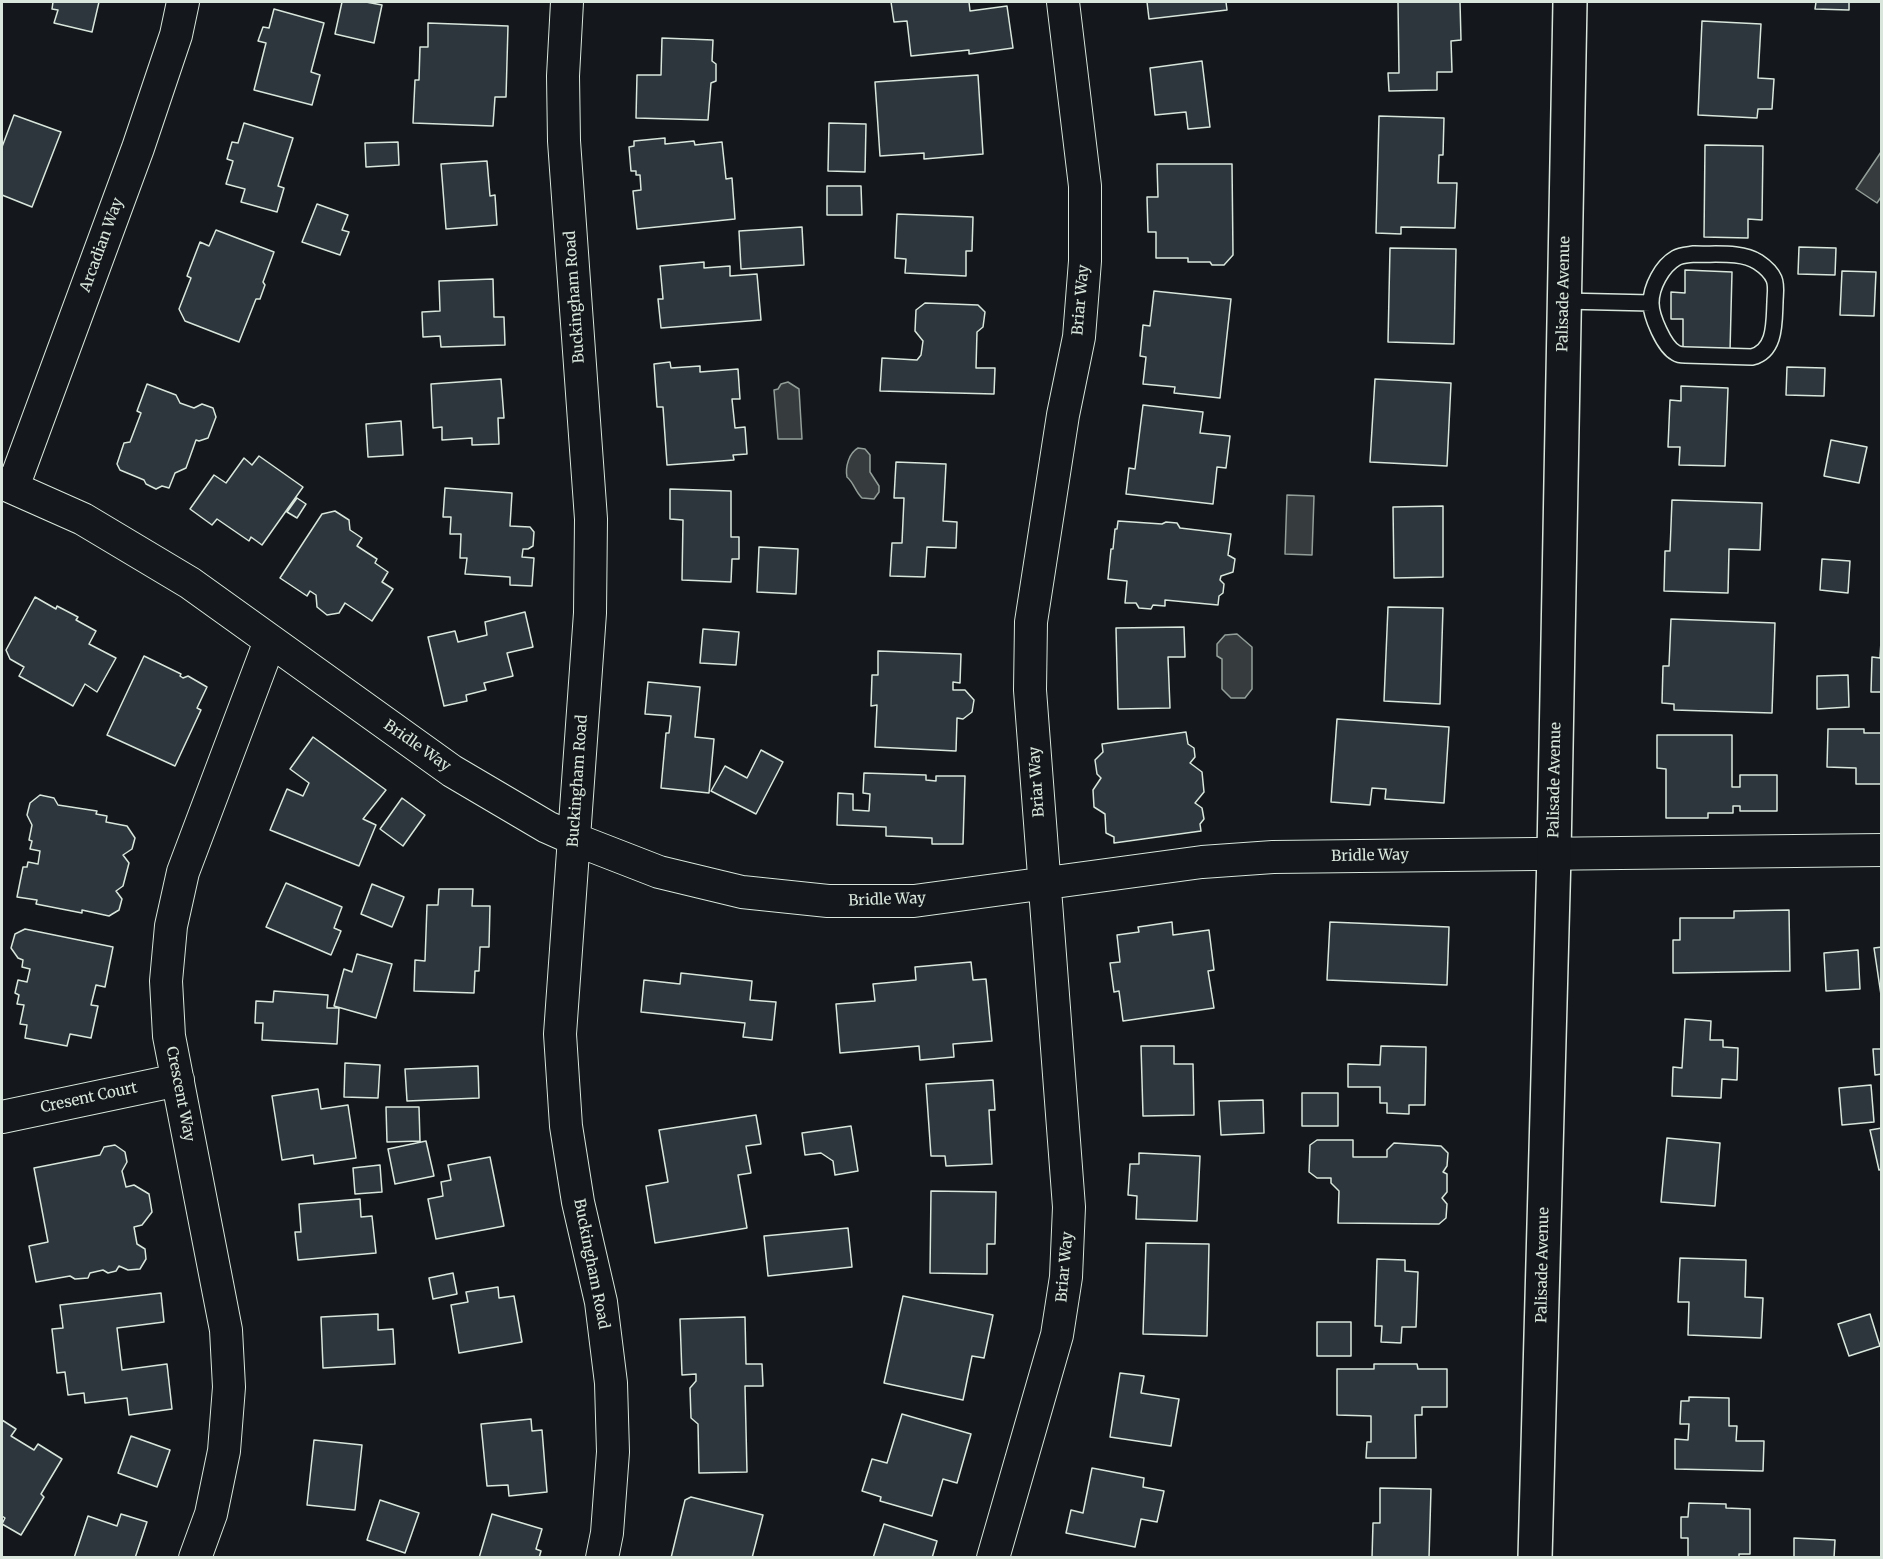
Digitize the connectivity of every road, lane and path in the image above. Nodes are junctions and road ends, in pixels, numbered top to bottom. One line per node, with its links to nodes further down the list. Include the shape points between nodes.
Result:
1 (183, 2): 7 (street, Arcadian Way, via 176,35 138,148)
2 (567, 2): 9 (street, Buckingham Road, via 564,141 591,519 590,613)
3 (1063, 2): 12 (street, Briar Way, via 1085,186 1086,261 1078,337 1031,622 1030,690)
4 (1570, 2): 5 (main road, Palisade Avenue)
5 (1564, 301): 6 (lane); 11 (main road, Palisade Avenue)
6 (1651, 303): 6 (lane, via 1663,337 1676,353 1752,357 1762,353 1771,339 1775,284 1769,271 1750,258 1677,257 1664,269)
7 (7, 485): 8 (street, Bridle Way, via 83,519 181,577)
8 (270, 641): 9 (street, Bridle Way, via 452,771); 13 (street, Crescent Way, via 183,872 171,926 166,981 169,1036)
9 (574, 839): 12 (street, Bridle Way, via 659,872 742,892 828,901 914,901); 16 (street, Buckingham Road, via 560,1034 566,1126 578,1202 601,1302 611,1383 613,1452)
10 (1881, 850): 11 (street, Bridle Way)
11 (1554, 854): 12 (street, Bridle Way, via 1273,857 1202,862); 18 (main road, Palisade Avenue)
12 (1045, 884): 17 (street, Briar Way, via 1069,1207 1066,1277 1057,1335)
13 (178, 1080): 14 (street, Cresent Court); 15 (street, Crescent Way, via 226,1330 229,1387 224,1451 211,1514)
14 (2, 1117)
15 (195, 1557)
16 (602, 1557)
17 (993, 1557)
18 (1535, 1557)

